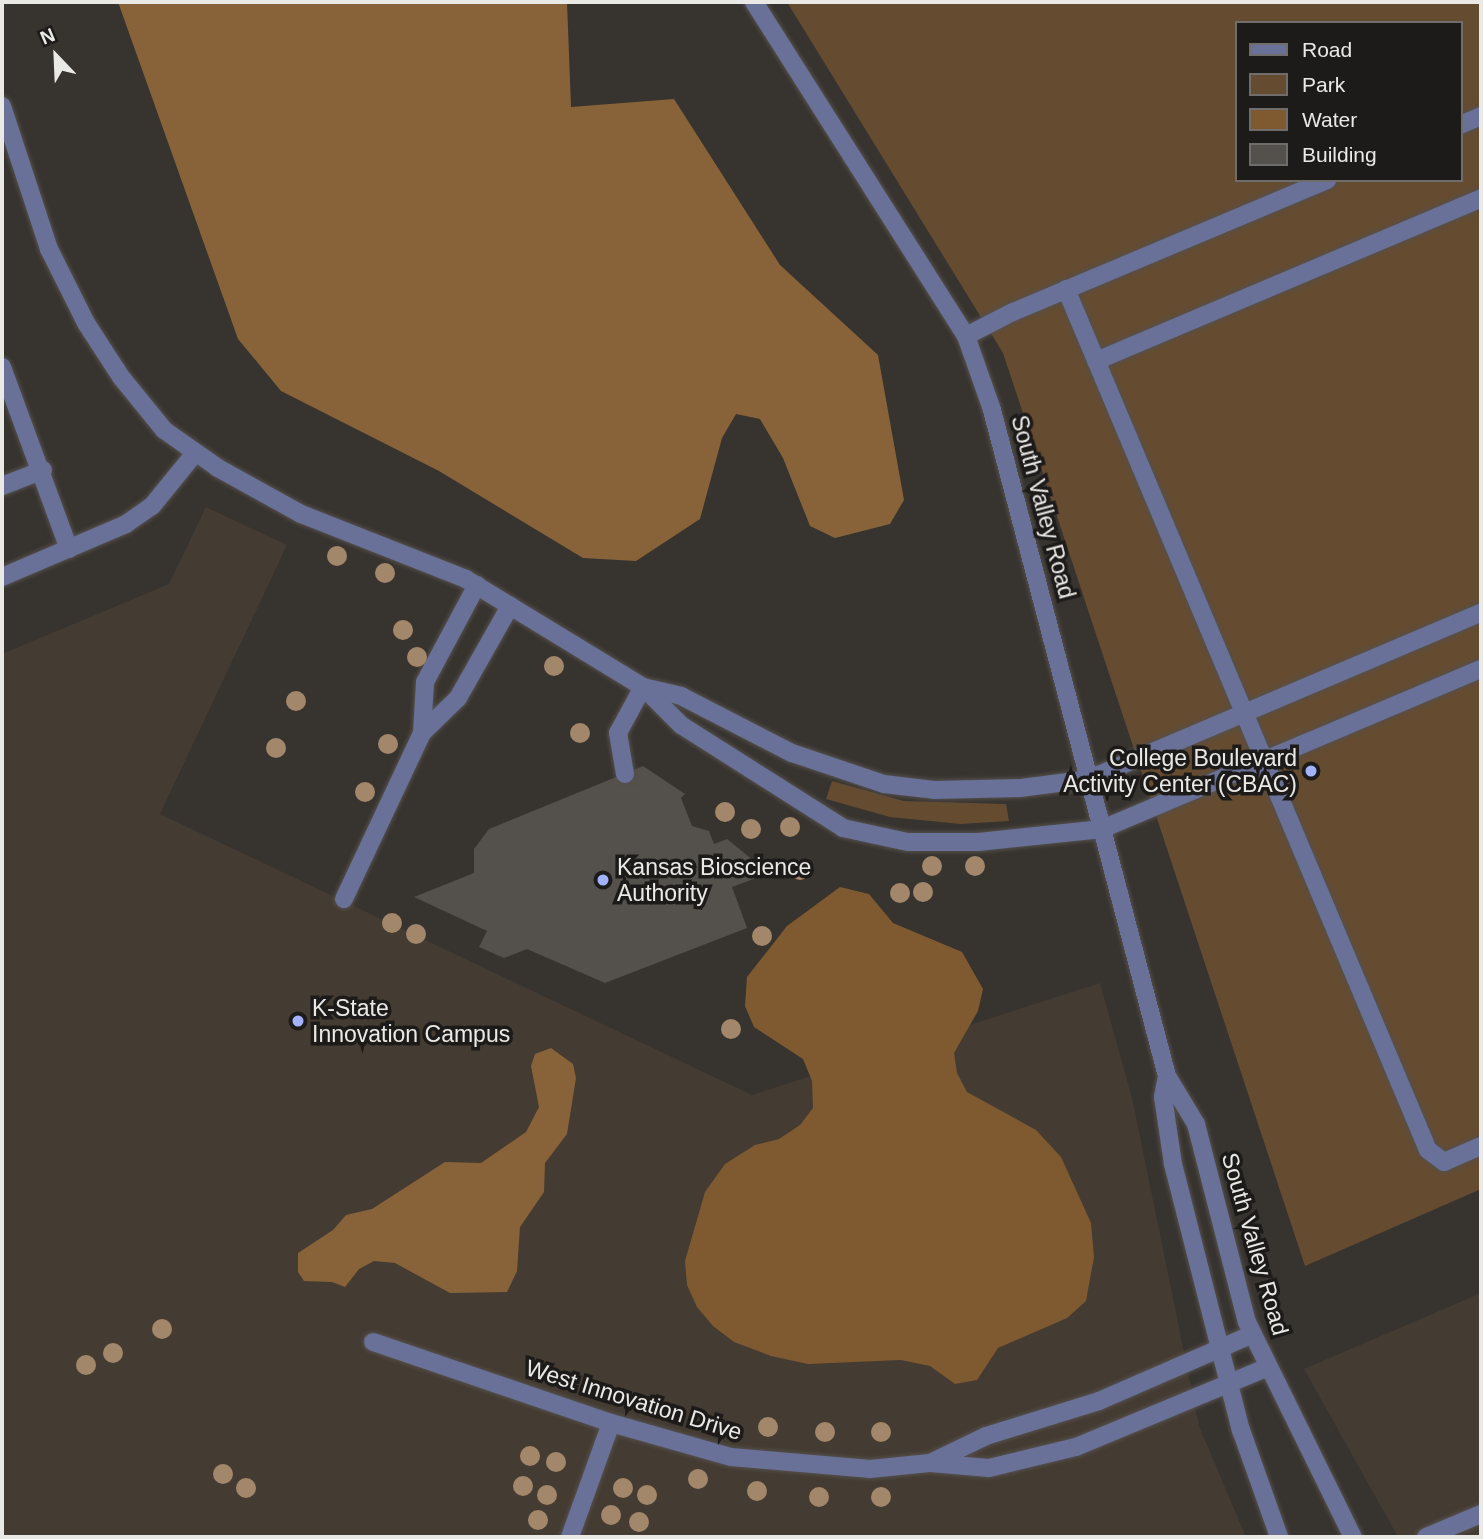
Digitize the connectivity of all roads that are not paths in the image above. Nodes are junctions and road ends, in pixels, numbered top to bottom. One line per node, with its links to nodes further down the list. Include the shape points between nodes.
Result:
1 (754, 2): 8 (street, South Valley Road)
2 (2, 106): 12 (street, via 50,249 86,323 121,377 164,430)
3 (1481, 116): 4 (street)
4 (1462, 124)
5 (1322, 182): 7 (street)
6 (1481, 198): 9 (street)
7 (1066, 289): 8 (street); 9 (street)
8 (966, 335): 26 (street, South Valley Road, via 992,410)
9 (1096, 361): 22 (street)
10 (2, 367): 11 (street)
11 (6, 390): 13 (street)
12 (195, 453): 15 (street, via 152,506 126,524); 17 (street, via 301,514)
13 (43, 470): 14 (street); 15 (street, via 51,508)
14 (2, 486)
15 (69, 549): 16 (street)
16 (2, 577)
17 (477, 586): 18 (street); 23 (street, via 425,682)
18 (510, 606): 21 (street); 23 (street, via 458,698)
19 (1481, 612): 22 (street)
20 (1481, 669): 24 (street)
21 (643, 687): 25 (street, via 618,733); 26 (street, via 681,696 792,753 884,784 966,790); 27 (street, via 681,724 843,828 908,842 978,842)
22 (1242, 714): 24 (street); 26 (street)
23 (422, 733): 28 (street)
24 (1264, 761): 27 (street); 30 (street, via 1428,1150 1444,1162)
25 (625, 774)
26 (1089, 779): 27 (street, South Valley Road)
27 (1102, 829): 29 (street, South Valley Road)
28 (344, 900)
29 (1167, 1076): 31 (street, South Valley Road, via 1196,1124); 33 (street, South Valley Road, via 1163,1097 1173,1164)
30 (1481, 1146)
31 (1253, 1334): 33 (street, West Innovation Drive); 34 (street, South Valley Road)
32 (373, 1342): 36 (street, West Innovation Drive)
33 (1220, 1346): 35 (street, South Valley Road); 37 (street, West Innovation Drive, via 1099,1401 986,1436)
34 (1268, 1367): 35 (street, West Innovation Drive); 41 (street, South Valley Road)
35 (1229, 1382): 37 (street, West Innovation Drive, via 1076,1447 989,1468); 40 (street, South Valley Road)
36 (611, 1423): 37 (street, West Innovation Drive, via 755,1460 870,1469); 39 (street)
37 (930, 1463)
38 (1481, 1514): 42 (street)
39 (570, 1537)
40 (1279, 1537)
41 (1353, 1537)
42 (1426, 1537)

